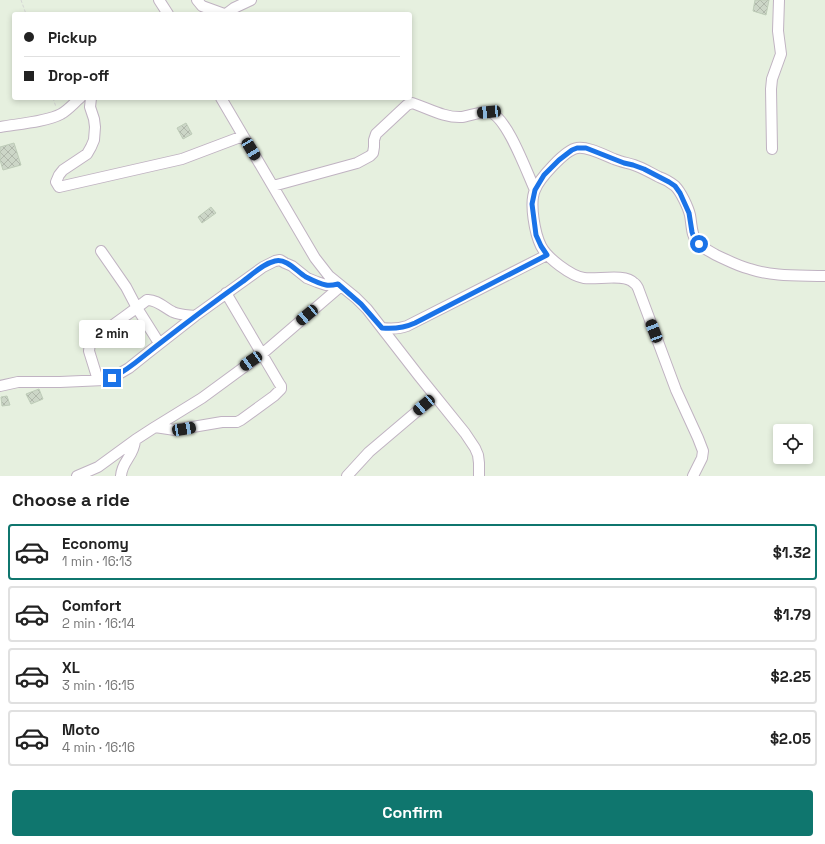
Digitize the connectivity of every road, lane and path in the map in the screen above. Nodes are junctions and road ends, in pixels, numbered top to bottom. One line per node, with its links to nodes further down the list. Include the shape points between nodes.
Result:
1 (21, 0): 6 (path)
2 (159, 0): 7 (street)
3 (197, 0): 8 (street, via 202,6)
4 (251, 0): 9 (street)
5 (779, 0): 15 (street, via 778,31 781,54 771,88)
6 (25, 12)
7 (167, 12)
8 (219, 12)
9 (228, 12)
10 (78, 100): 13 (street, via 60,115)
11 (90, 100): 14 (street, via 95,127 94,140 87,154 59,175 56,182 59,187 182,159)
12 (222, 100): 14 (street)
13 (0, 127)
14 (243, 136): 16 (street)
15 (772, 149)
16 (273, 186): 17 (street, via 365,159 373,152 376,134 406,105 412,103 453,116 489,112 495,115 510,134); 21 (street, via 315,258)
17 (535, 190): 19 (street, via 532,204 536,235); 20 (street, via 544,175 567,153 577,148 586,148 644,169 675,186 689,213 694,238 715,254 750,270)
18 (101, 251): 23 (street)
19 (547, 255): 25 (street, via 407,326 396,329); 37 (street, via 577,276 627,279 634,282 638,288 702,451 702,458)
20 (825, 276)
21 (340, 285): 22 (street, via 326,285 307,278 280,260 263,266); 25 (street); 27 (street)
22 (226, 293): 24 (street); 27 (street)
23 (137, 308): 24 (street, via 147,300 152,300 173,312); 26 (street); 28 (street, via 90,343 89,351)
24 (195, 316): 26 (street)
25 (382, 328): 30 (street)
26 (159, 343): 28 (street, via 121,374)
27 (262, 354): 31 (street, via 202,398); 31 (street, via 281,389 241,420 175,430)
28 (98, 380): 29 (street, via 18,382)
29 (0, 386)
30 (435, 396): 35 (street, via 369,452); 36 (street, via 475,448 479,463)
31 (155, 428): 32 (street)
32 (135, 440): 33 (street, via 98,467); 34 (street, via 133,450 121,470)
33 (77, 476)
34 (121, 476)
35 (347, 476)
36 (478, 476)
37 (693, 476)

